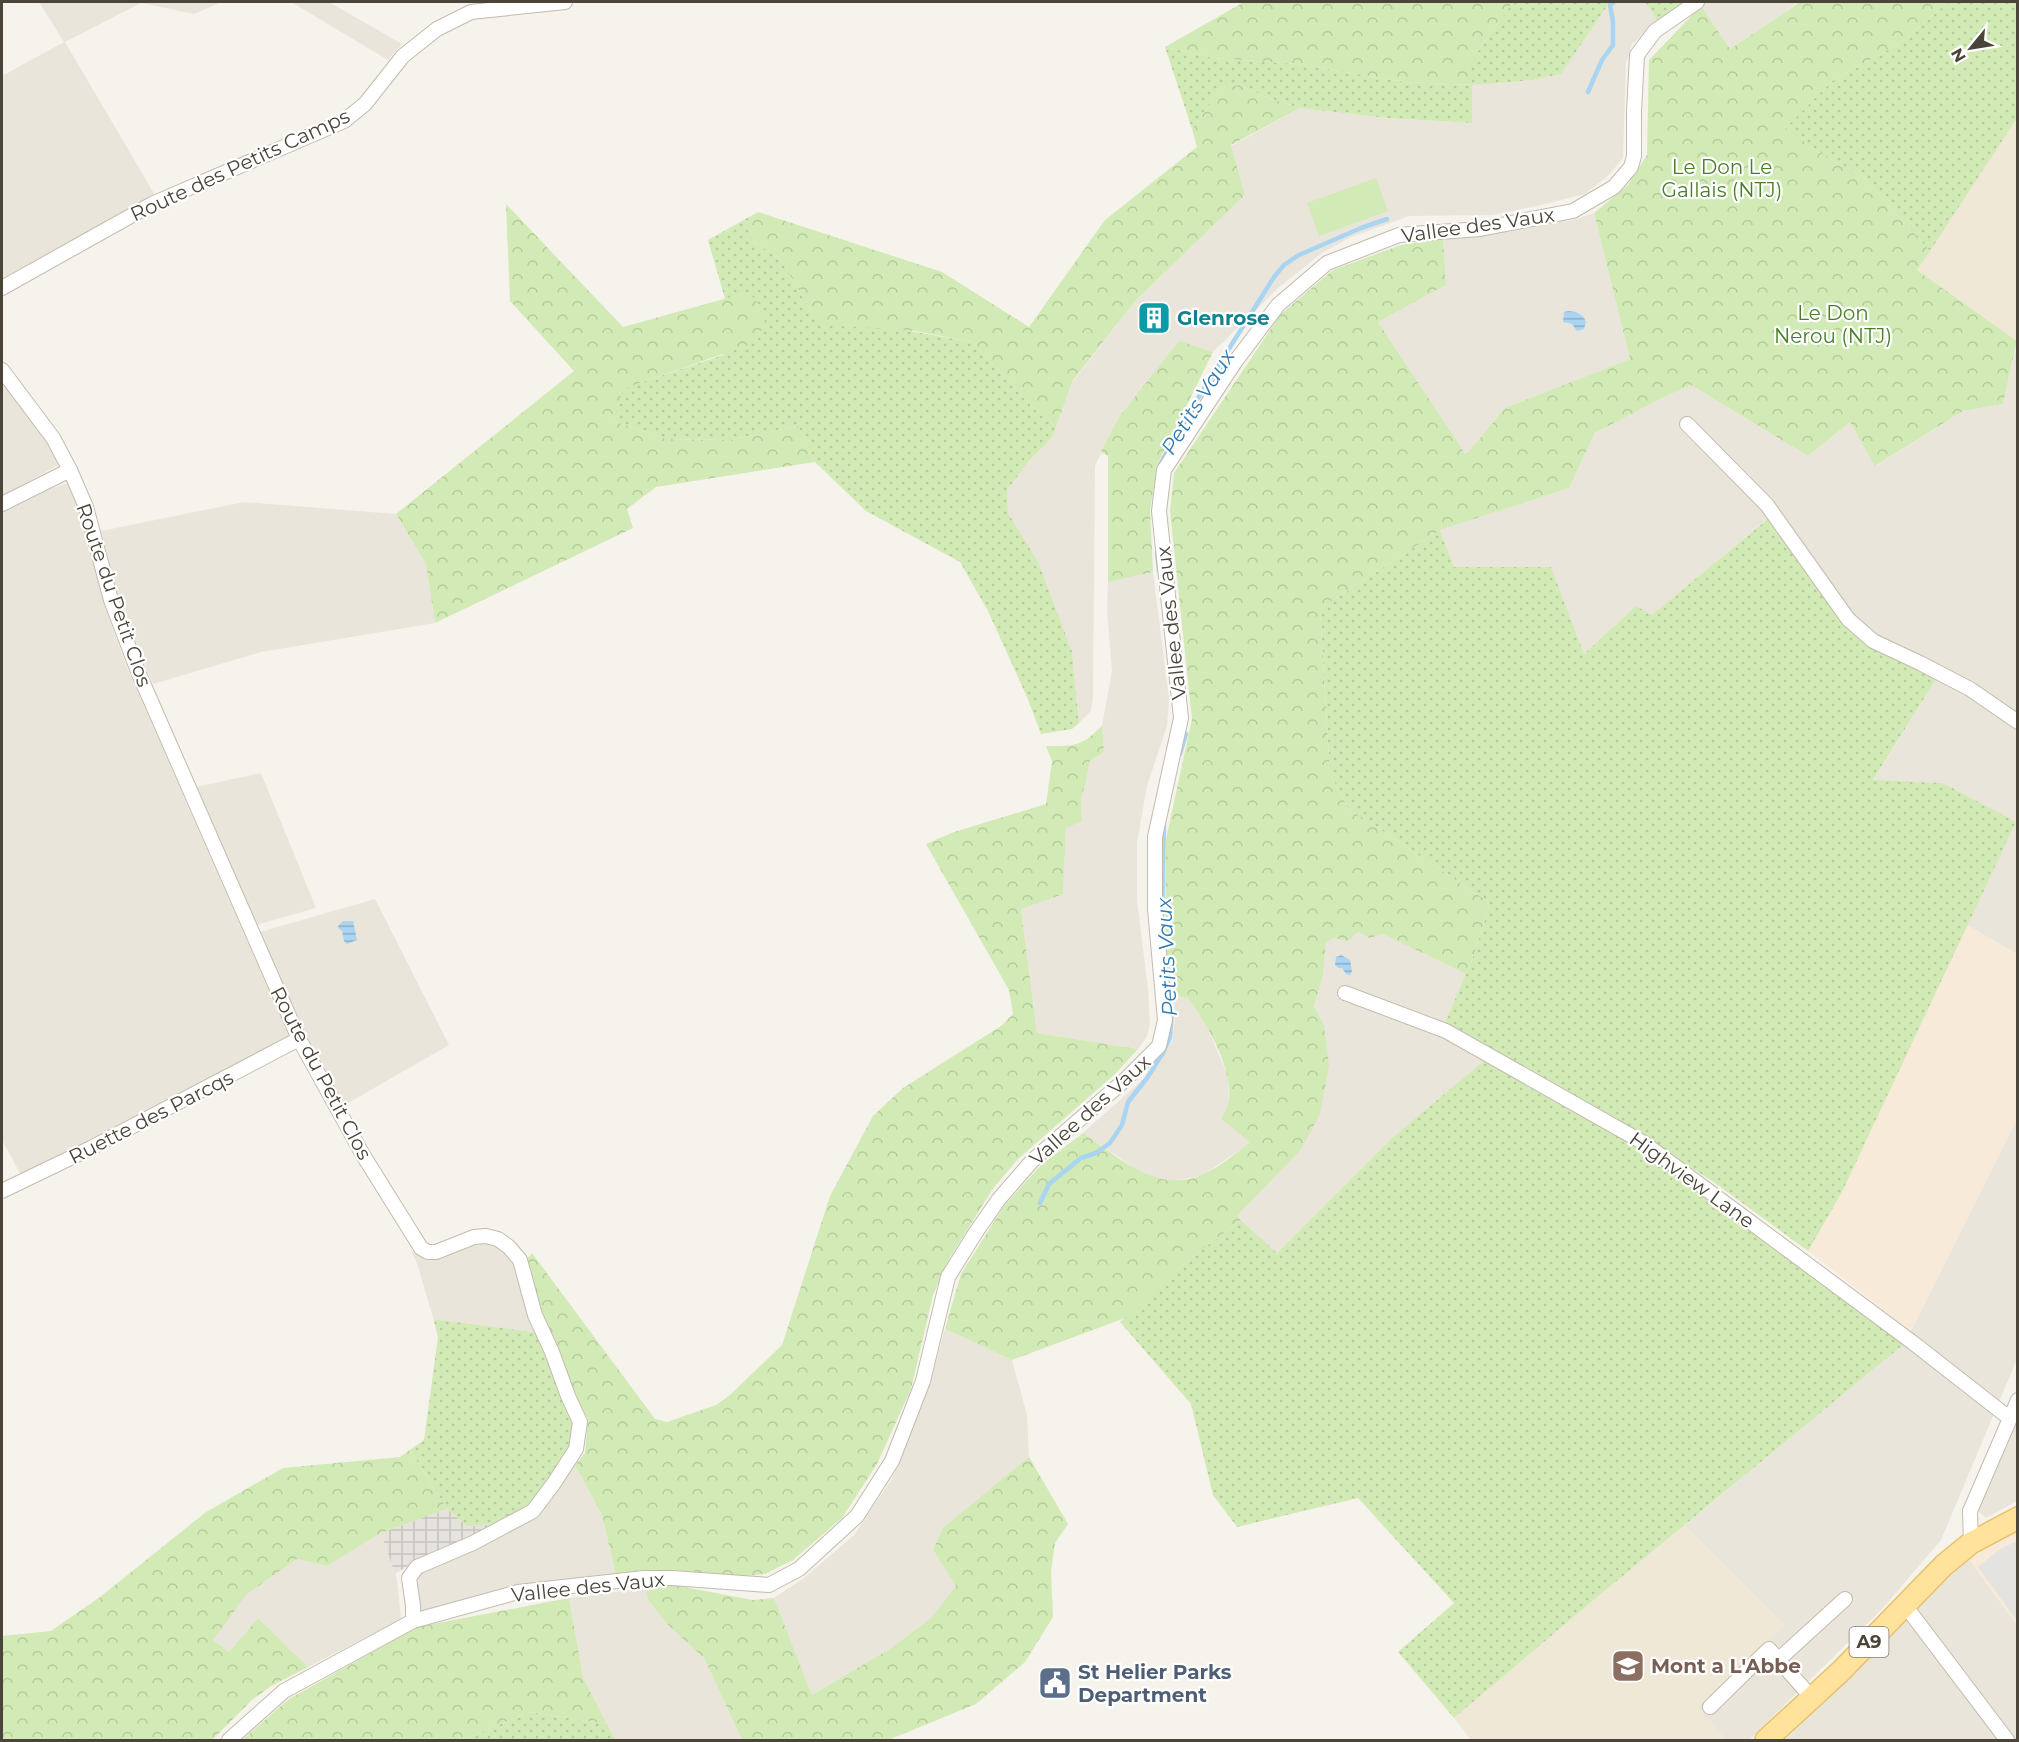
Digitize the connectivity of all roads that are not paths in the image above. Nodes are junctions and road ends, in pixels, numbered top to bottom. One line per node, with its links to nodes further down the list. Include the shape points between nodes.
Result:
1 (565, 2): 3 (street, Route des Petits Camps, via 471,12 437,29 404,56 365,104 344,121 152,204)
2 (1697, 2): 18 (street, Vallee des Vaux, via 1655,31 1637,55 1634,156 1631,167 1614,187 1574,211 1480,229 1399,235 1327,263 1278,305 1164,470 1159,511 1181,718 1155,837 1155,909 1165,1020 1159,1046 1032,1161 976,1232 948,1277 923,1381 892,1461 857,1516 799,1569 769,1585 644,1578 518,1593)
3 (2, 288)
4 (2, 370): 6 (street, Route du Petit Clos, via 53,438)
5 (1687, 424): 8 (street, via 1767,505 1848,620 1874,641)
6 (70, 470): 7 (street); 10 (street, Route du Petit Clos, via 86,507 111,600 139,674)
7 (2, 504)
8 (2016, 716)
9 (1346, 993): 13 (street, Highview Lane, via 1446,1031 1644,1143)
10 (298, 1039): 11 (street, Ruette des Parcqs); 18 (street, Route du Petit Clos, via 421,1248 436,1252 486,1236 498,1239 520,1260 535,1315 580,1422 576,1449 533,1511 417,1567 409,1578)
11 (2, 1191)
12 (2018, 1400): 13 (street)
13 (2008, 1417): 15 (street, via 1970,1511)
14 (2018, 1518): 15 (main road, A9)
15 (1971, 1543): 17 (main road, A9)
16 (1845, 1599): 19 (street)
17 (1904, 1604): 20 (main road, A9); 24 (street)
18 (413, 1621): 22 (street, Vallee des Vaux, via 284,1690)
19 (1778, 1660): 20 (street); 21 (street, via 1769,1649)
20 (1812, 1698): 23 (main road, A9)
21 (1710, 1707)
22 (229, 1740)
23 (1766, 1740)
24 (2007, 1740)

